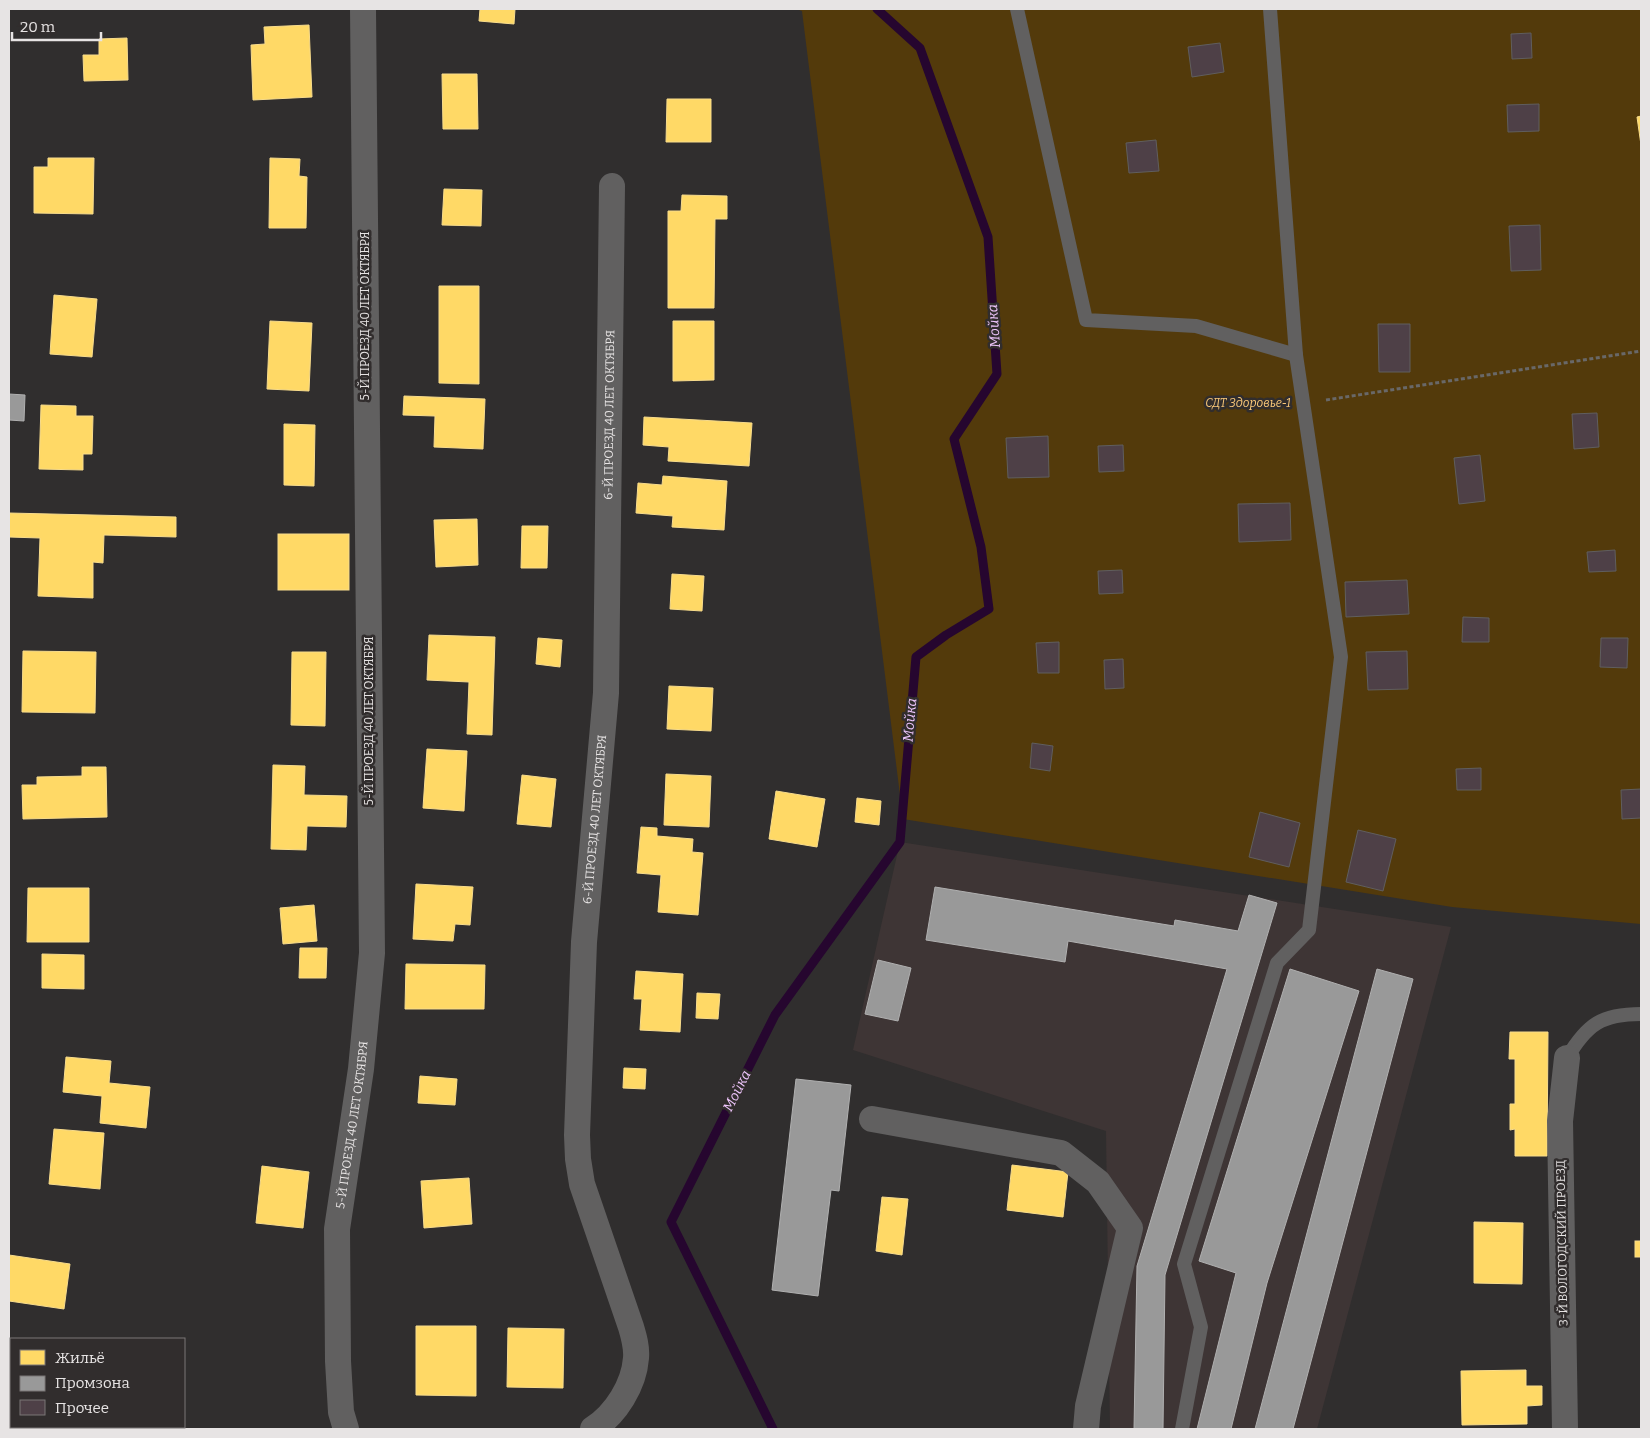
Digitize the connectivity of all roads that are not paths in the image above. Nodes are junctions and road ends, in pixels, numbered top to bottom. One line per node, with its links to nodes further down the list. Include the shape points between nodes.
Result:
1 (363, 9): 9 (street, 5-Й ПРОЕЗД 40 ЛЕТ ОКТЯБРЯ, via 372,953 361,1069 337,1230 338,1361 341,1412)
2 (1017, 9): 5 (lane, via 1086,320 1196,326)
3 (1270, 9): 5 (lane)
4 (612, 186): 10 (street, 6-Й ПРОЕЗД 40 ЛЕТ ОКТЯБРЯ, via 606,693 584,942 577,1135 582,1184 631,1327 636,1357 627,1389 610,1415)
5 (1296, 355): 12 (lane, via 1341,658 1309,930 1277,963 1184,1264 1201,1327)
6 (1641, 1014): 7 (lane, via 1620,1014 1602,1020 1586,1032)
7 (1567, 1058): 13 (street, 3-Й ВОЛОГОДСКИЙ ПРОЕЗД, via 1560,1121)
8 (872, 1119): 11 (street, via 1061,1153 1098,1182 1130,1228 1088,1406)
9 (346, 1429)
10 (594, 1429)
11 (1086, 1429)
12 (1182, 1429)
13 (1565, 1429)

